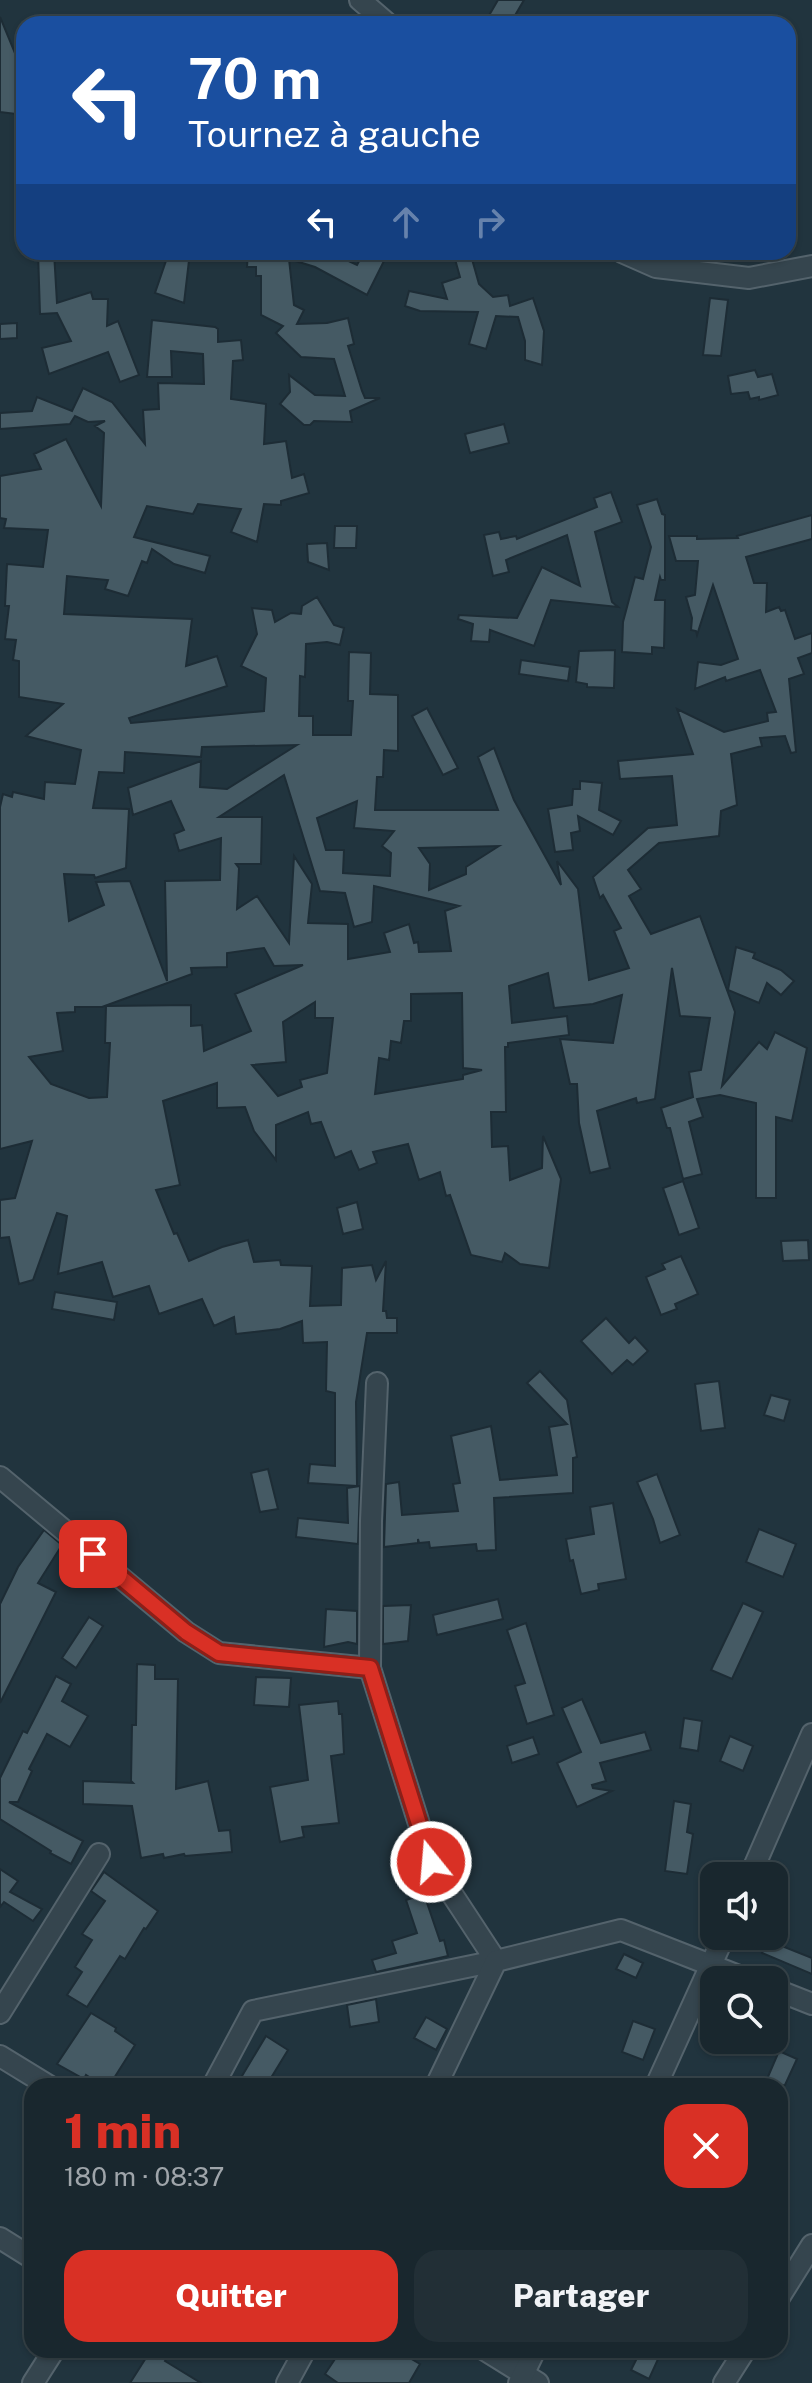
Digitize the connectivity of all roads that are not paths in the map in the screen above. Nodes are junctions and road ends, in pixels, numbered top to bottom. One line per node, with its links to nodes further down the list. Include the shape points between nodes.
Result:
1 (360, 0): 2 (street)
2 (379, 16)
3 (640, 260): 4 (street, via 656,267 749,278)
4 (812, 266)
5 (377, 1383): 7 (street)
6 (0, 1477): 7 (street, via 186,1632 219,1653)
7 (370, 1668): 12 (street, via 431,1862)
8 (812, 1734): 10 (street)
9 (99, 1854): 16 (street)
10 (756, 1862)
11 (718, 1950): 13 (street)
12 (496, 1961): 13 (street, via 621,1930); 19 (street, via 253,2011); 20 (street)
13 (711, 1965): 21 (street)
14 (788, 1995): 15 (street)
15 (812, 2004)
16 (0, 2013)
17 (0, 2056): 18 (street)
18 (36, 2078)
19 (217, 2078)
20 (440, 2078)
21 (660, 2078)
22 (0, 2238): 24 (street)
23 (812, 2245): 25 (street)
24 (24, 2253)
25 (788, 2283)
26 (49, 2358): 32 (street)
27 (301, 2358): 33 (street)
28 (496, 2358): 31 (street)
29 (533, 2358): 31 (street)
30 (740, 2358): 34 (street)
31 (527, 2380)
32 (33, 2383)
33 (287, 2383)
34 (724, 2383)

